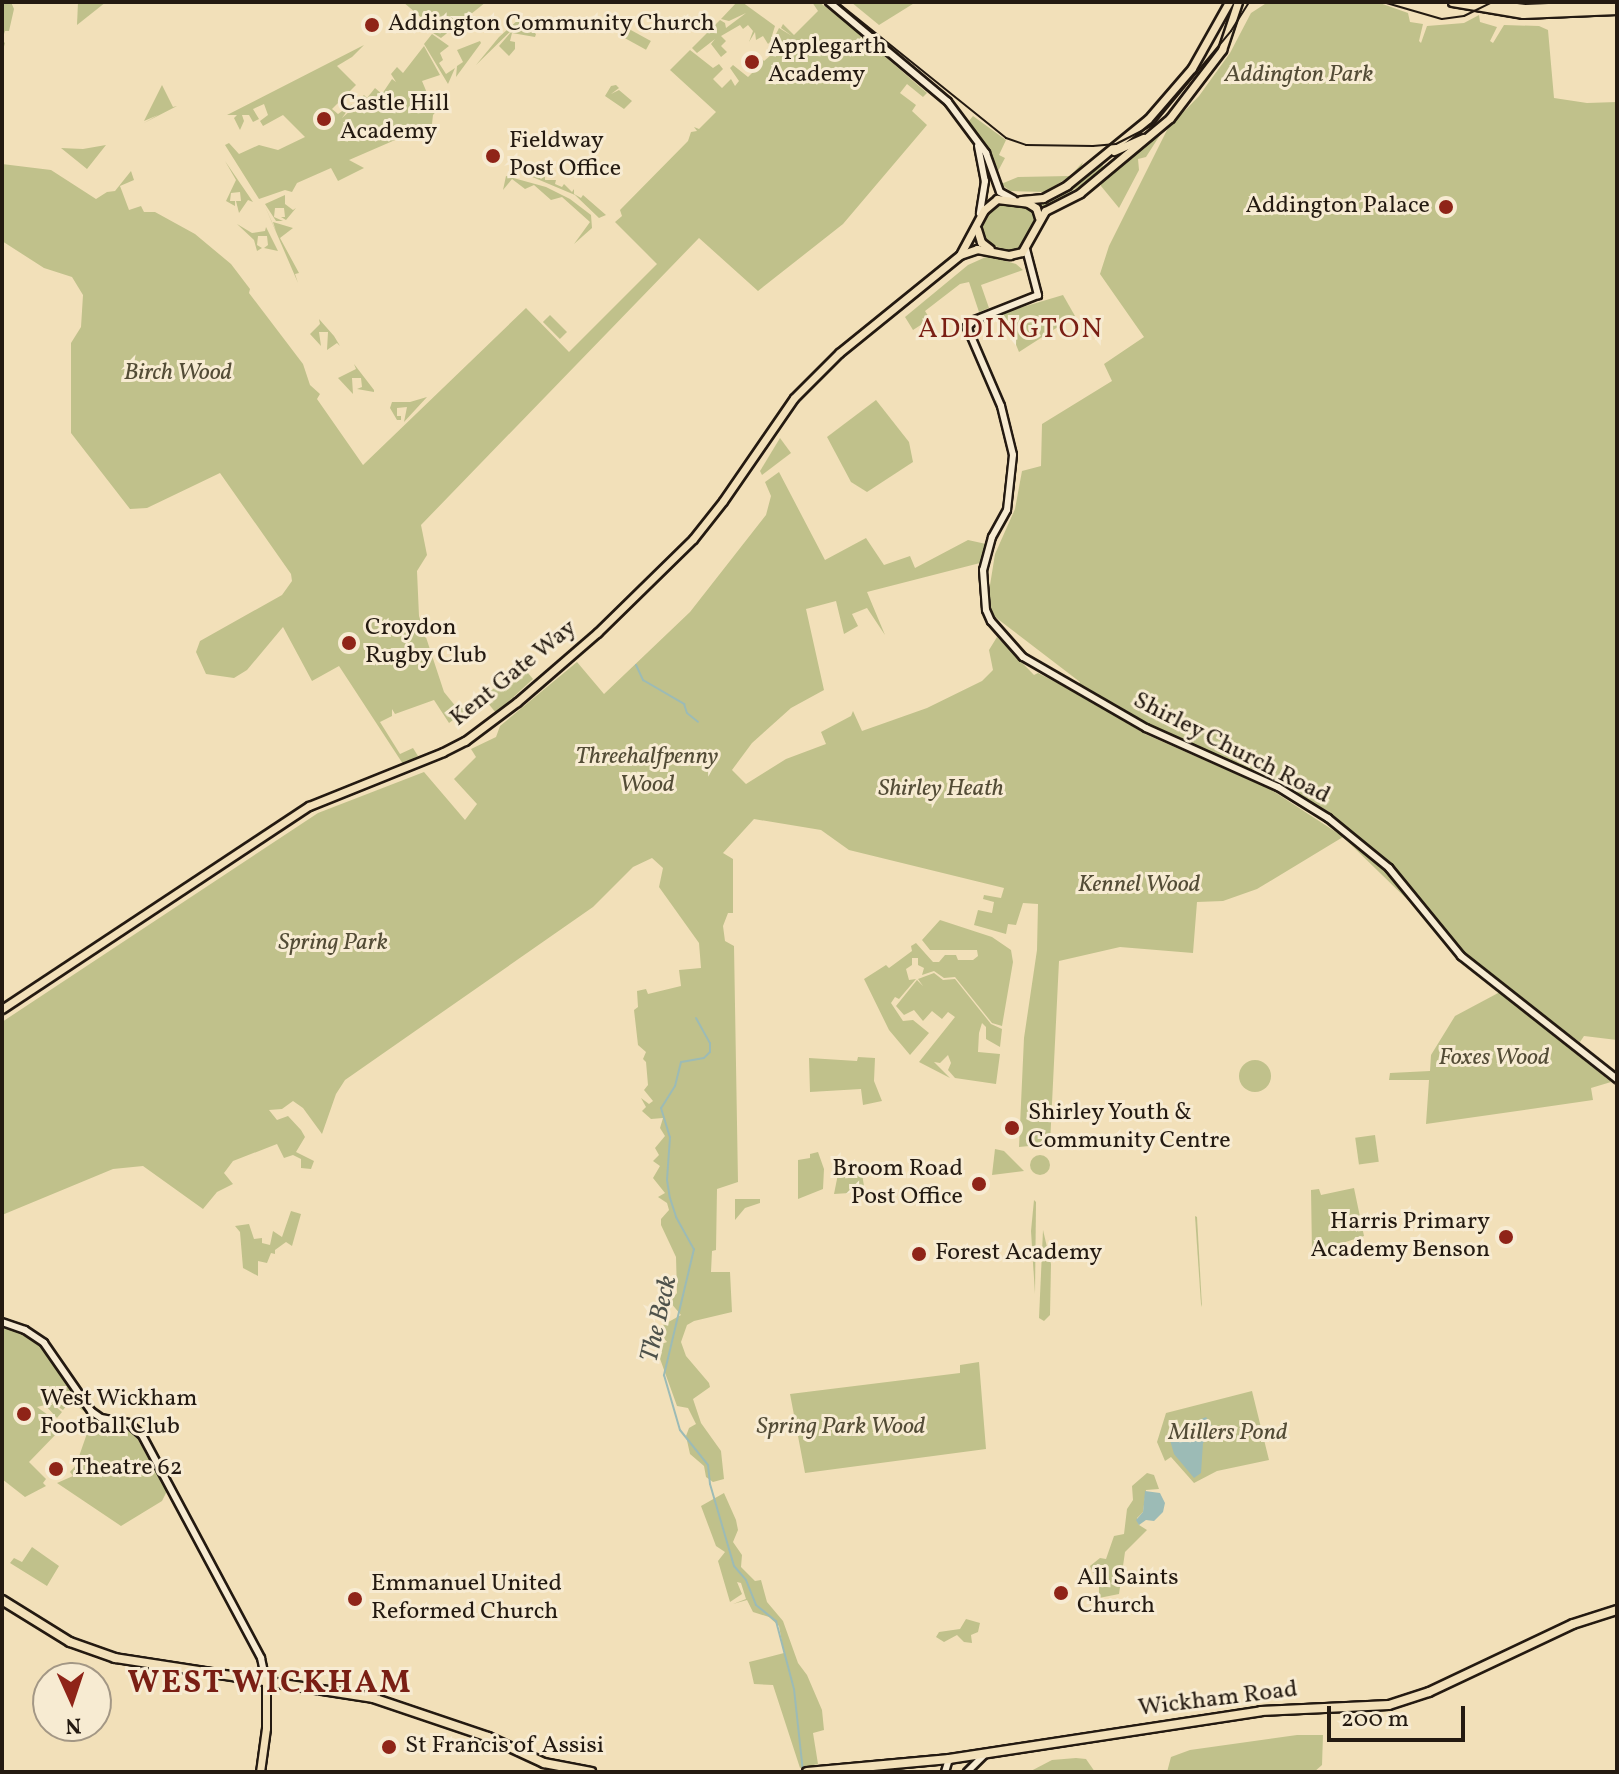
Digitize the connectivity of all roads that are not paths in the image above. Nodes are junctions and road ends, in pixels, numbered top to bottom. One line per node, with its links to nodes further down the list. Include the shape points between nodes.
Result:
1 (829, 2): 8 (street, via 939,92)
2 (1229, 2): 9 (main road, via 1216,31 1177,87)
3 (1238, 2): 7 (main road, via 1231,31 1214,63)
4 (1452, 2): 6 (main road, via 1523,14)
5 (1474, 2): 6 (main road, via 1525,8)
6 (1617, 7)
7 (1149, 137): 9 (main road); 13 (main road, via 1080,193)
8 (977, 141): 10 (street); 14 (street, via 985,181)
9 (1112, 151): 12 (main road, via 1067,185)
10 (998, 187): 11 (street, via 1004,196); 12 (street)
11 (1017, 199): 12 (main road); 13 (main road, via 1036,208); 14 (main road, via 993,201)
12 (1035, 199)
13 (1039, 218): 15 (main road)
14 (978, 225): 16 (main road, via 981,242); 17 (main road, Kent Gate Way)
15 (1026, 245): 18 (main road, via 1022,252); 19 (street)
16 (996, 252): 17 (main road, via 977,249); 18 (main road)
17 (960, 255): 20 (main road, Kent Gate Way, via 809,381 693,539 597,633 492,722 419,763 309,806)
18 (1009, 255): 19 (street)
19 (1027, 266): 21 (street, Shirley Church Road, via 1038,295 975,320 967,329 1005,419 1013,463 1007,510 983,570 991,621 1030,659 1146,728 1278,787 1328,818 1389,868 1461,956)
20 (2, 1009)
21 (1617, 1079)
22 (2, 1322): 25 (street, via 29,1331 45,1344 93,1413 131,1425 145,1438 261,1658)
23 (2, 1600): 25 (highway, via 65,1639 115,1658)
24 (1617, 1610): 26 (highway, Wickham Road, via 1389,1705 1261,1711)
25 (266, 1681): 28 (main road); 29 (highway, via 385,1701 544,1763)
26 (987, 1753): 27 (highway, Wickham Road); 32 (street)
27 (949, 1759): 30 (highway, Wickham Road); 31 (street)
28 (260, 1772)
29 (591, 1772)
30 (807, 1772)
31 (945, 1772)
32 (967, 1772)

